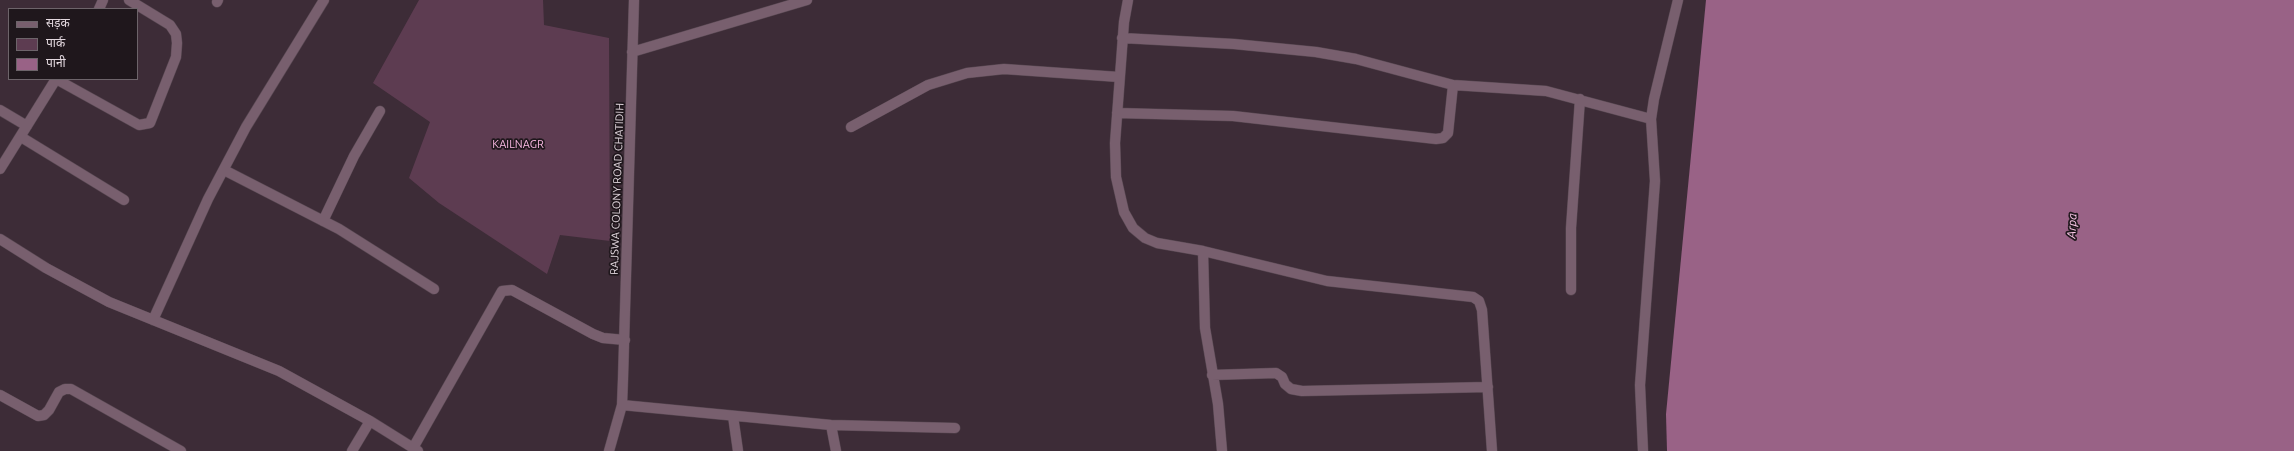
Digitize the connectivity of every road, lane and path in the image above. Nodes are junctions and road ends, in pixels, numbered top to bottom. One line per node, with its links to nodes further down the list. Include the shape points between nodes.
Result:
1 (129, 0): 11 (street, via 170,25 178,43 176,57 150,123 139,125)
2 (324, 0): 22 (street, via 257,108)
3 (634, 0): 8 (street, RAJSWA COLONY ROAD CHATIDIH)
4 (807, 0): 8 (street)
5 (1128, 0): 7 (street)
6 (1678, 0): 17 (street)
7 (1122, 38): 9 (street); 12 (street, via 1234,44 1316,52 1356,59)
8 (632, 52): 30 (street, RAJSWA COLONY ROAD CHATIDIH)
9 (1119, 77): 16 (street); 19 (street, via 1004,69 967,73 928,85)
10 (55, 80): 18 (street)
11 (58, 80)
12 (1453, 85): 13 (street, via 1546,91); 16 (street, via 1448,133 1436,139 1234,116)
13 (1580, 100): 17 (street); 28 (street, via 1571,228)
14 (0, 110): 18 (street)
15 (380, 111): 24 (street)
16 (1117, 114): 26 (street, via 1116,177 1124,212 1133,228 1145,238 1157,243)
17 (1651, 120): 47 (street, via 1655,181 1640,385)
18 (27, 126): 20 (street)
19 (850, 127)
20 (21, 137): 21 (street); 23 (street)
21 (0, 169)
22 (224, 170): 24 (street); 29 (street)
23 (124, 200)
24 (323, 221): 27 (street)
25 (0, 239): 29 (street, via 86,291)
26 (1203, 251): 31 (street, via 1204,328); 32 (street, via 1327,281 1474,297 1479,301 1482,310)
27 (434, 289)
28 (1571, 290)
29 (153, 320): 36 (street, via 279,371)
30 (624, 340): 34 (street, RAJSWA COLONY ROAD CHATIDIH); 39 (street, via 603,338 593,334 512,290 502,291)
31 (1212, 374): 32 (street, via 1276,373 1292,389 1302,391); 45 (street)
32 (1488, 387): 46 (street)
33 (0, 396): 40 (street, via 38,416 49,410 59,392 71,389)
34 (622, 405): 35 (street); 42 (street, RAJSWA COLONY ROAD CHATIDIH)
35 (733, 416): 37 (street); 43 (street)
36 (370, 421): 39 (street); 41 (street)
37 (831, 425): 38 (street); 44 (street)
38 (955, 428)
39 (415, 450)
40 (181, 451)
41 (352, 451)
42 (609, 451)
43 (738, 451)
44 (836, 451)
45 (1222, 451)
46 (1492, 451)
47 (1643, 451)

